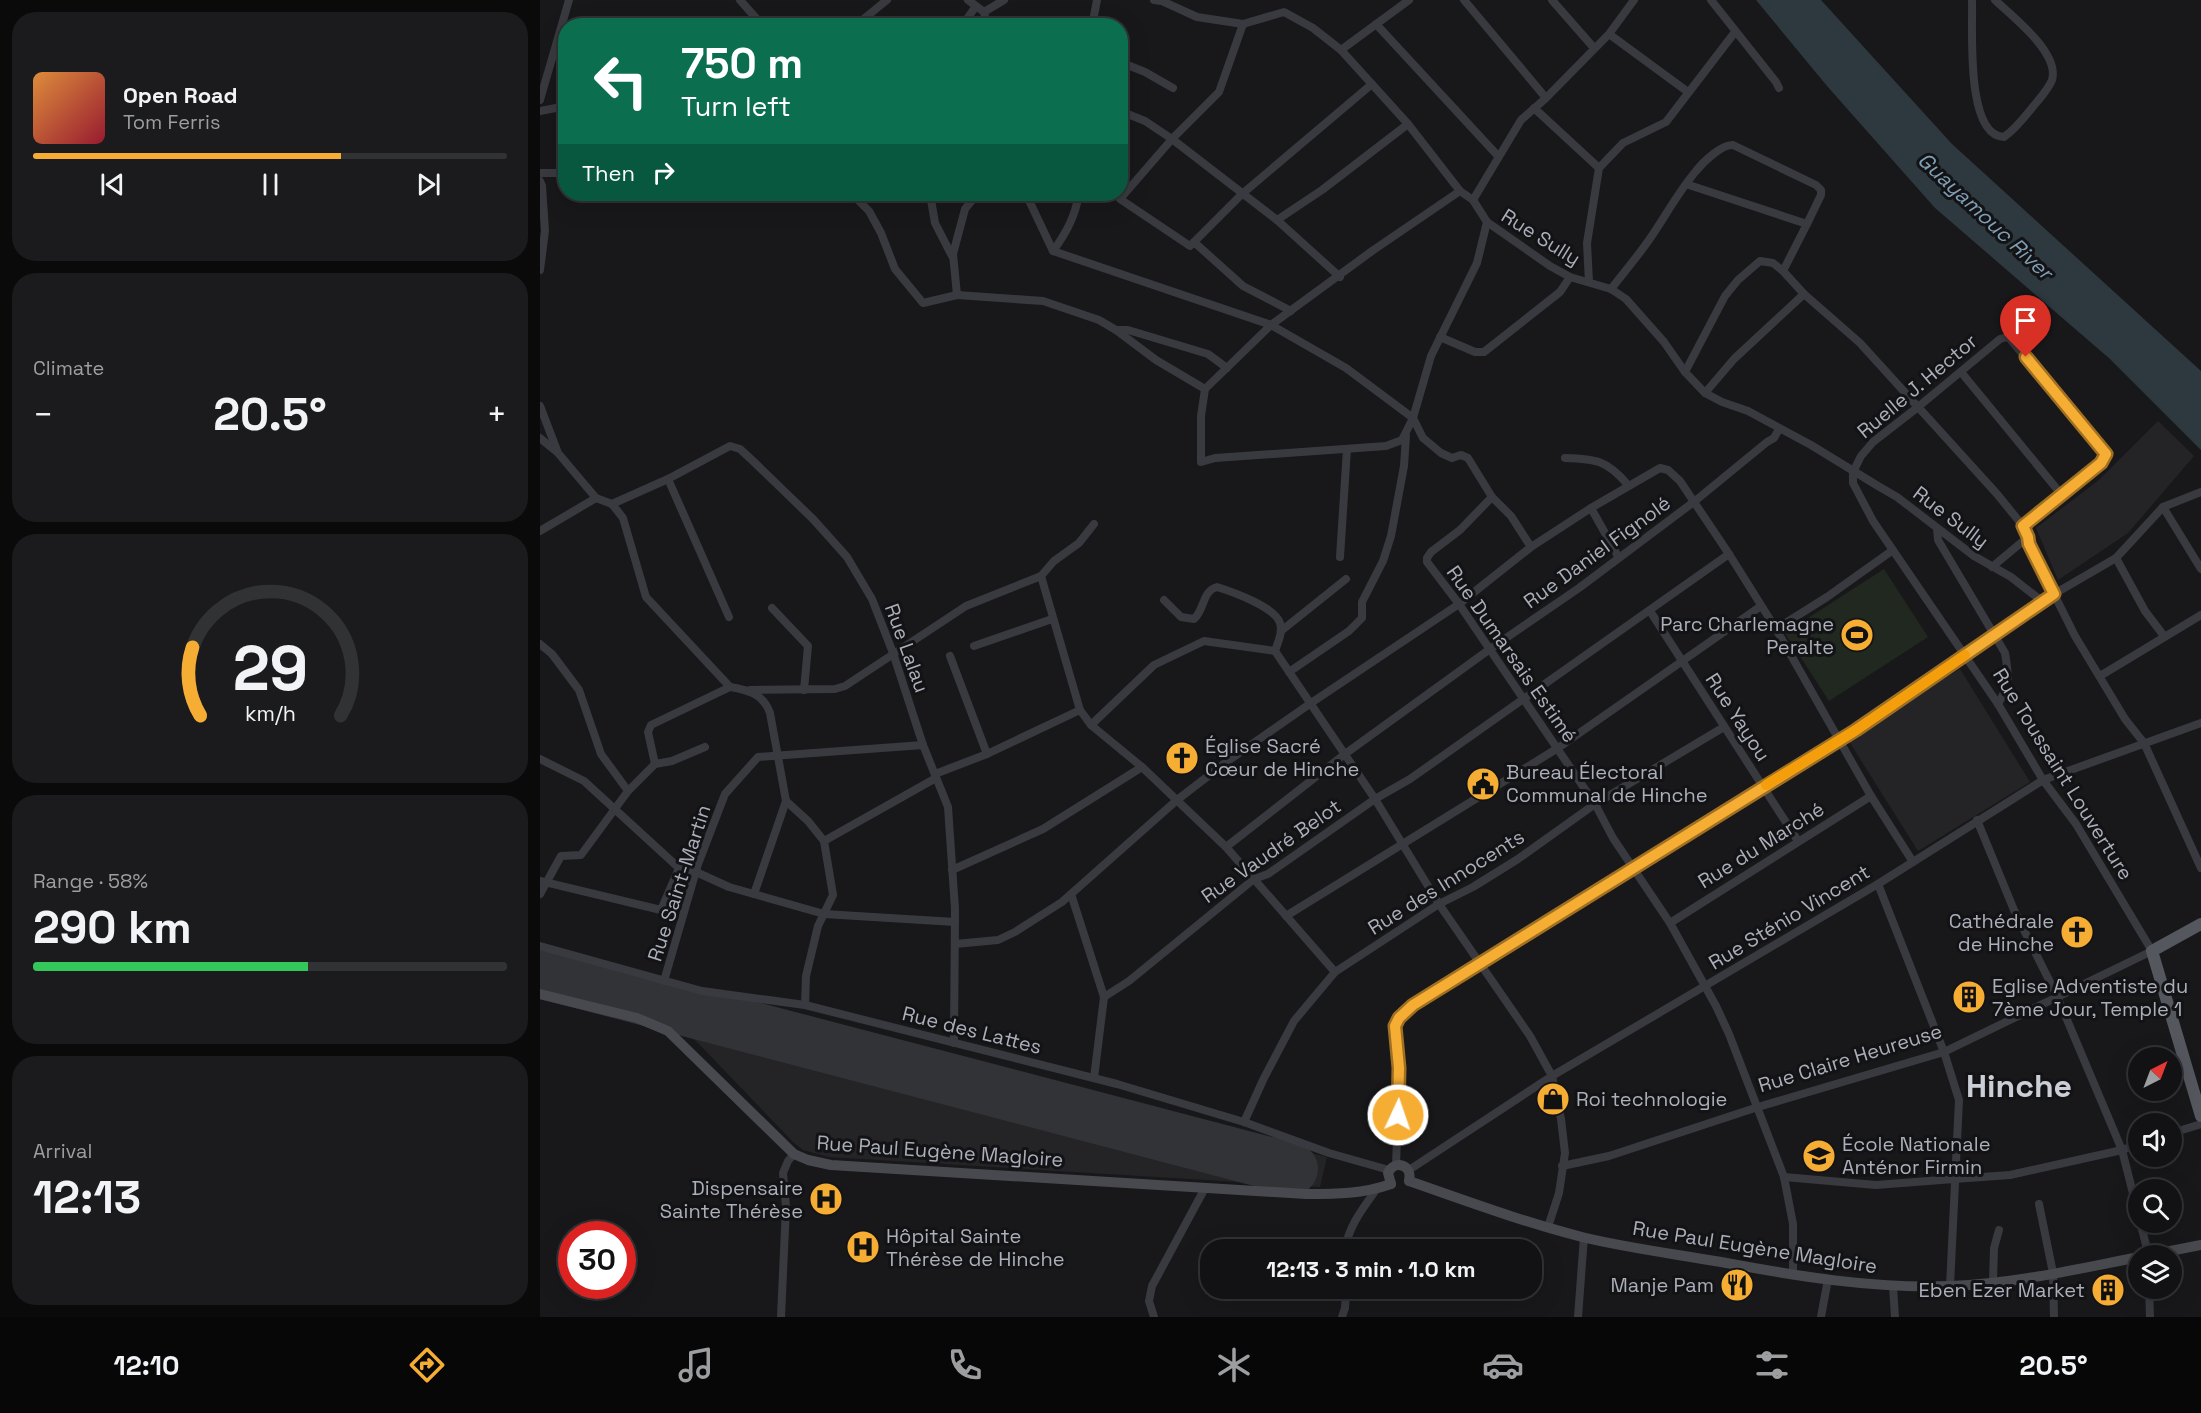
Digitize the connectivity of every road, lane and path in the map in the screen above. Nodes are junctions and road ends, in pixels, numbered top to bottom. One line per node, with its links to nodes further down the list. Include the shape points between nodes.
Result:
1 (569, 0): 17 (street)
2 (740, 0): 18 (street)
3 (887, 0): 19 (street)
4 (968, 0): 15 (street)
5 (1004, 0): 16 (street)
6 (1097, 0): 22 (street)
7 (1154, 0): 23 (street, Rue Sully, via 1197,17)
8 (1409, 0): 24 (street)
9 (1464, 0): 35 (street)
10 (1552, 0): 28 (street)
11 (1634, 0): 26 (street)
12 (1711, 0): 25 (street)
13 (1972, 0): 14 (street, via 1974,88 1979,115 1994,134 2004,137 2039,100 2051,83 2052,74 2040,44)
14 (1995, 0)
15 (976, 6): 16 (street); 20 (street)
16 (984, 12): 21 (street)
17 (564, 18)
18 (756, 18)
19 (865, 18)
20 (968, 18)
21 (985, 18)
22 (1094, 18)
23 (1243, 24): 29 (street, Rue Sully, via 1284,12); 42 (street, via 1219,92)
24 (1376, 24): 29 (street); 43 (street)
25 (1736, 32): 33 (street); 34 (street)
26 (1609, 34): 28 (street); 34 (street)
27 (558, 38): 36 (street)
28 (1594, 48): 35 (street)
29 (1341, 50): 31 (street, Rue Sully)
30 (1128, 65): 32 (street)
31 (1372, 84): 41 (street, Rue Sully); 51 (street)
32 (1173, 88)
33 (1779, 88)
34 (1688, 92): 44 (street, via 1666,122 1623,143)
35 (1546, 98): 38 (street)
36 (540, 100)
37 (558, 108): 39 (street)
38 (1534, 108): 43 (street, via 1521,120); 44 (street)
39 (540, 111)
40 (1128, 114): 42 (street)
41 (1408, 124): 50 (street, Rue Sully); 59 (street)
42 (1172, 140): 49 (street); 51 (street)
43 (1498, 156): 52 (street)
44 (1599, 168): 70 (street, via 1587,243)
45 (540, 173): 46 (street)
46 (558, 173)
47 (540, 181): 63 (street, via 545,231)
48 (1686, 184): 61 (street); 61 (street, via 1697,169 1725,146 1733,145 1821,190); 71 (street)
49 (1128, 190)
50 (1460, 191): 52 (street, Rue Sully); 68 (street)
51 (1242, 194): 59 (street); 62 (street)
52 (1473, 200): 60 (street, Rue Sully)
53 (859, 201): 73 (street, via 881,233 895,269 923,303)
54 (931, 201): 65 (street, via 935,223)
55 (971, 201): 65 (street, via 965,209)
56 (1029, 201): 64 (street)
57 (1078, 201): 64 (street, via 1068,230)
58 (1123, 201): 62 (street, via 1190,246)
59 (1276, 220): 68 (street)
60 (1487, 222): 69 (street, Rue Sully); 77 (street, via 1478,263)
61 (1807, 224): 67 (street)
62 (1194, 242): 74 (street, via 1243,286)
63 (542, 247): 66 (street)
64 (1053, 251): 75 (street)
65 (953, 258): 73 (street)
66 (540, 270)
67 (1783, 272): 72 (street); 79 (street, via 1773,263 1760,261 1738,280 1725,296)
68 (1340, 277): 74 (street)
69 (1570, 277): 70 (street, Rue Sully); 77 (street, via 1560,292 1484,352)
70 (1589, 282): 71 (street, Rue Sully)
71 (1611, 289): 79 (street, Rue Sully, via 1626,299)
72 (1804, 294): 82 (street, via 1734,358); 84 (street, via 1860,343)
73 (957, 295): 76 (street, via 1043,301 1099,320)
74 (1292, 311): 75 (street)
75 (1271, 325): 78 (street); 85 (street, via 1346,368)
76 (1116, 330): 78 (street, via 1128,330 1208,354); 81 (street)
77 (1440, 337): 85 (street)
78 (1227, 368): 81 (street)
79 (1685, 372): 82 (street, Rue Sully)
80 (1961, 372): 84 (street, Ruelle J. Hector); 96 (street); 96 (street, Ruelle J. Hector, via 2007,337 2103,449 2105,458)
81 (1204, 389): 89 (street, via 1201,462)
82 (1705, 393): 86 (street, Rue Sully)
83 (540, 406): 90 (street)
84 (1918, 407): 92 (street, Ruelle J. Hector, via 1873,442); 104 (street)
85 (1413, 418): 87 (street); 97 (street, via 1423,438 1441,453 1452,458 1465,456)
86 (1779, 429): 92 (street, Rue Sully); 99 (street, Rue Daniel Fignolé, via 1774,438)
87 (1406, 434): 89 (street, via 1402,440 1386,446); 140 (street, via 1391,536 1362,602 1362,618)
88 (540, 438): 90 (street)
89 (1347, 449): 111 (street)
90 (558, 453): 98 (street)
91 (1565, 458): 94 (street, via 1597,460 1611,467)
92 (1853, 472): 105 (street, Rue Sully, via 1897,498); 109 (street, Rue Toussaint Louverture, via 1860,498)
93 (668, 479): 100 (street, Rue Lalau); 126 (street); 136 (street, Rue Lalau, via 730,446 740,449 847,557 872,599)
94 (1628, 486): 99 (street, via 1660,468 1672,473); 102 (street)
95 (2201, 492): 101 (street)
96 (2061, 494): 104 (street)
97 (1492, 497): 108 (street); 121 (street, Rue Dumarsais Estimé, via 1427,558)
98 (596, 498): 100 (street); 106 (street)
99 (1695, 501): 110 (street); 112 (street, Rue Daniel Fignolé)
100 (612, 504): 142 (street, via 623,519 646,597)
101 (2163, 507): 113 (street); 115 (street)
102 (1591, 508): 108 (street); 112 (street)
103 (1094, 524): 116 (street)
104 (2023, 526): 107 (street)
105 (1937, 529): 114 (street, Rue Sully); 130 (street, via 1938,540)
106 (540, 531)
107 (2028, 537): 114 (street); 118 (street)
108 (1532, 547): 121 (street)
109 (1893, 550): 128 (street); 138 (street, Rue Toussaint Louverture)
110 (1728, 554): 122 (street); 124 (street, Rue Vaudré Belot)
111 (1340, 557)
112 (1618, 558): 134 (street, Rue Daniel Fignolé)
113 (2116, 558): 118 (street); 131 (street, via 2145,611)
114 (1992, 567): 120 (street, Rue Sully)
115 (2201, 569)
116 (1041, 576): 127 (street); 136 (street, via 966,606)
117 (1346, 579): 129 (street)
118 (2054, 594): 120 (street); 141 (street)
119 (1164, 600): 129 (street, via 1181,617 1194,619 1207,594 1218,587 1273,612)
120 (2043, 602): 130 (street)
121 (1460, 604): 134 (street, Rue Dumarsais Estimé); 146 (street)
122 (1761, 606): 128 (street); 139 (street)
123 (772, 608): 144 (street, via 808,646)
124 (1650, 611): 139 (street, Rue Yayou); 145 (street, Rue Vaudré Belot)
125 (2201, 615): 131 (street)
126 (729, 617)
127 (1052, 619): 133 (street); 148 (street)
128 (1776, 629): 152 (street)
129 (1281, 631): 135 (street)
130 (1995, 634): 138 (street); 147 (street, via 2009,673 2008,689)
131 (2164, 636): 141 (street)
132 (540, 644): 166 (street, via 579,690 601,754)
133 (974, 646)
134 (1490, 649): 145 (street, Rue Dumarsais Estimé); 158 (street, Rue Daniel Fignolé)
135 (1275, 651): 140 (street); 150 (street, via 1204,641 1154,665)
136 (893, 653): 144 (street, via 845,686); 154 (street, Rue Lalau)
137 (950, 656): 157 (street)
138 (1964, 656): 147 (street, Rue Toussaint Louverture); 152 (street)
139 (1682, 661): 151 (street, Rue Yayou); 156 (street)
140 (1289, 672): 146 (street)
141 (2100, 676): 153 (street)
142 (730, 687): 143 (street); 161 (street, via 651,725 648,732)
143 (750, 690): 144 (street); 159 (street, via 766,702)
144 (804, 690)
145 (1525, 700): 156 (street, Rue Dumarsais Estimé); 168 (street, Rue Vaudré Belot)
146 (1311, 703): 158 (street); 169 (street)
147 (1998, 704): 164 (street, Rue Toussaint Louverture)
148 (1080, 710): 150 (street); 157 (street)
149 (2201, 723): 153 (street, Rue Sténio Vincent)
150 (1091, 725): 162 (street)
151 (1724, 727): 165 (street, Rue Yayou); 171 (street, Rue des Innocents)
152 (1840, 740): 165 (street); 167 (street)
153 (2144, 743): 164 (street, Rue Sténio Vincent); 180 (street)
154 (923, 745): 159 (street, Rue Saint-Martin); 163 (street, Rue Lalau)
155 (705, 747): 161 (street)
156 (1558, 748): 171 (street, Rue Dumarsais Estimé); 176 (street)
157 (987, 754): 163 (street)
158 (1345, 754): 168 (street); 177 (street, Rue Daniel Fignolé)
159 (777, 755): 170 (street); 183 (street, Rue Saint-Martin, via 758,757 725,794)
160 (540, 759): 172 (street, via 584,781)
161 (656, 764): 166 (street)
162 (1142, 767): 169 (street); 182 (street, via 1043,830)
163 (936, 776): 174 (street); 182 (street, Rue Lalau, via 948,807)
164 (2043, 780): 173 (street, Rue Sténio Vincent); 198 (street, Rue Toussaint Louverture, via 2076,824)
165 (1763, 786): 175 (street, Rue Yayou); 181 (street)
166 (628, 791): 172 (street)
167 (1871, 796): 175 (street, Rue du Marché); 178 (street)
168 (1375, 799): 176 (street); 184 (street, Rue Vaudré Belot)
169 (1177, 800): 177 (street); 189 (street)
170 (786, 801): 174 (street); 188 (street)
171 (1595, 804): 181 (street, Rue Dumarsais Estimé); 190 (street, Rue des Innocents, via 1518,859)
172 (615, 809): 179 (street); 185 (street, via 581,855 561,856)
173 (1977, 820): 178 (street, Rue Sténio Vincent); 204 (street, via 2014,910)
174 (824, 840): 191 (street, via 833,895)
175 (1798, 841): 194 (street, Rue du Marché)
176 (1403, 844): 190 (street); 192 (street)
177 (1226, 847): 184 (street)
178 (1913, 862): 186 (street, Rue Sténio Vincent)
179 (679, 868): 183 (street); 185 (street, via 661,910)
180 (2201, 868)
181 (1634, 869): 194 (street, Rue Dumarsais Estimé); 199 (street)
182 (952, 870): 193 (street, Rue Lalau)
183 (696, 872): 188 (street); 201 (street, Rue Saint-Martin)
184 (1254, 879): 192 (street); 205 (street, Rue Vaudré Belot, via 1130,981)
185 (543, 881): 187 (street)
186 (1878, 884): 202 (street, Rue Sténio Vincent); 208 (street)
187 (540, 894)
188 (754, 894): 191 (street)
189 (1071, 894): 196 (street, via 998,940); 205 (street)
190 (1439, 904): 199 (street); 200 (street, Rue des Innocents)
191 (824, 914): 193 (street); 206 (street, via 806,976)
192 (1286, 916): 200 (street)
193 (955, 922): 196 (street, Rue Lalau)
194 (1670, 923): 202 (street, Rue Dumarsais Estimé)
195 (2201, 924): 198 (main road, Rue Claire Heureuse)
196 (955, 944): 207 (street, Rue Lalau)
197 (540, 946): 201 (street, Rue des Lattes)
198 (2152, 951): 204 (street, Rue Claire Heureuse); 212 (main road, Rue Toussaint Louverture)
199 (1480, 965): 209 (street, via 1530,1036); 220 (street, via 1413,1005 1395,1026 1399,1085)
200 (1335, 972): 213 (street, Rue des Innocents, via 1294,1021)
201 (664, 981): 206 (street, Rue des Lattes, via 702,991)
202 (1705, 986): 209 (street, Rue Sténio Vincent); 211 (street, Rue Dumarsais Estimé)
203 (540, 995): 218 (main road, Rue Paul Eugène Magloire, via 637,1018 668,1031)
204 (2057, 996): 208 (street, Rue Claire Heureuse); 217 (street)
205 (1104, 997): 210 (street)
206 (805, 1005): 207 (street, Rue des Lattes)
207 (954, 1043): 210 (street, Rue des Lattes)
208 (1944, 1052): 211 (street, Rue Claire Heureuse); 223 (street, via 1959,1100)
209 (1552, 1076): 219 (street, via 1565,1153); 221 (street, Rue Sténio Vincent)
210 (1094, 1078): 213 (street, Rue des Lattes)
211 (1758, 1107): 219 (street, Rue Claire Heureuse, via 1609,1156); 222 (street, Rue Dumarsais Estimé)
212 (2201, 1116)
213 (1244, 1122): 220 (street, Rue des Lattes, via 1329,1153)
214 (2201, 1124): 215 (street)
215 (2182, 1130)
216 (2128, 1148): 217 (street)
217 (2122, 1150): 223 (street, via 2010,1174); 224 (street)
218 (794, 1154): 226 (main road, Rue Paul Eugène Magloire, via 831,1165); 244 (street, via 783,1173 786,1207)
219 (1562, 1166): 229 (street, via 1559,1193)
220 (1393, 1167): 221 (main road, via 1402,1165); 225 (main road, via 1388,1177)
221 (1409, 1176): 225 (main road, via 1403,1187); 229 (main road, Rue Paul Eugène Magloire, via 1483,1208)
222 (1784, 1177): 223 (street, via 1876,1185); 237 (street, Rue Dumarsais Estimé, via 1793,1224)
223 (1954, 1179): 241 (street)
224 (2129, 1179)
225 (1391, 1184): 227 (main road, Rue Paul Eugène Magloire)
226 (1205, 1188): 227 (main road, Rue Paul Eugène Magloire, via 1306,1194); 245 (street, via 1152,1286 1149,1301)
227 (1376, 1190): 232 (street)
228 (2039, 1204): 236 (street)
229 (1548, 1227): 231 (main road, Rue Paul Eugène Magloire)
230 (1999, 1230): 239 (street)
231 (1584, 1237): 237 (main road, Rue Paul Eugène Magloire); 247 (street)
232 (1347, 1239)
233 (2201, 1245): 234 (main road)
234 (2182, 1249)
235 (2128, 1259): 236 (main road, Rue Paul Eugène Magloire)
236 (2053, 1273): 239 (main road, Rue Paul Eugène Magloire); 250 (street)
237 (1792, 1275): 238 (main road, Rue Paul Eugène Magloire)
238 (1828, 1279): 240 (main road, Rue Paul Eugène Magloire); 248 (street)
239 (1993, 1282): 241 (main road, Rue Paul Eugène Magloire)
240 (1893, 1286): 241 (main road, Rue Paul Eugène Magloire); 249 (street)
241 (1950, 1286)
242 (1345, 1299): 246 (street)
243 (2149, 1299): 251 (street)
244 (781, 1317)
245 (1154, 1317)
246 (1342, 1317)
247 (1578, 1317)
248 (1821, 1317)
249 (1895, 1317)
250 (2054, 1317)
251 (2150, 1317)

